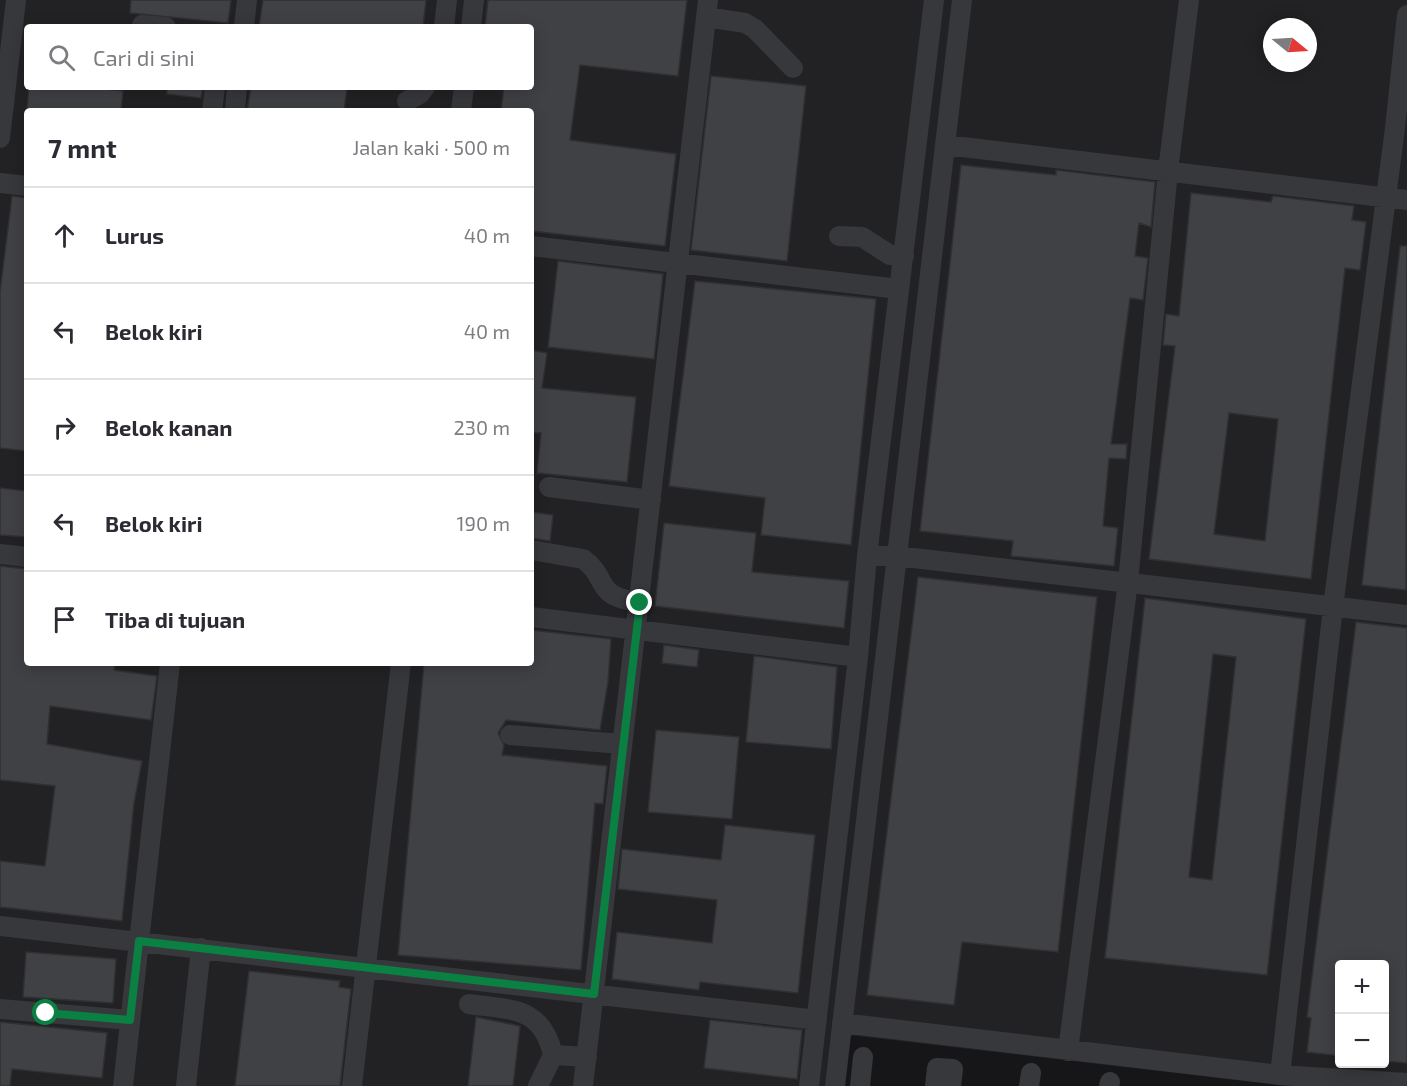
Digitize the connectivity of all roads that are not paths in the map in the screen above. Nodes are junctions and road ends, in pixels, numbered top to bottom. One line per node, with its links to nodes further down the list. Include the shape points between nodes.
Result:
1 (247, 0): 10 (street)
2 (447, 0): 11 (street)
3 (474, 0): 12 (street)
4 (934, 0): 31 (street)
5 (962, 0): 23 (street)
6 (1190, 0): 24 (street)
7 (707, 9): 13 (street, via 755,28); 32 (street)
8 (10, 10): 22 (street)
9 (1407, 15): 27 (street)
10 (244, 24)
11 (444, 24)
12 (471, 24)
13 (793, 68)
14 (215, 90): 19 (street)
15 (237, 90): 20 (street)
16 (423, 90): 18 (street)
17 (464, 90): 21 (street)
18 (407, 101)
19 (212, 108)
20 (235, 108)
21 (461, 108)
22 (0, 138)
23 (946, 146): 24 (street); 39 (street)
24 (1168, 171): 27 (street); 41 (street)
25 (0, 183): 26 (street)
26 (24, 186)
27 (1386, 197): 28 (street); 43 (street)
28 (1407, 200)
29 (839, 236): 31 (street, via 862,237 890,255)
30 (534, 246): 32 (street)
31 (904, 256): 33 (street)
32 (676, 262): 33 (street); 35 (street)
33 (899, 289): 38 (street)
34 (549, 487): 35 (street)
35 (651, 500): 42 (street)
36 (534, 551): 42 (street, via 583,559 608,592 619,600)
37 (0, 554): 40 (street)
38 (867, 556): 39 (street); 47 (street)
39 (896, 556): 41 (street); 61 (street)
40 (24, 557)
41 (1128, 582): 43 (street); 62 (street)
42 (640, 603): 46 (street)
43 (1333, 607): 44 (street); 66 (street)
44 (1407, 615)
45 (534, 617): 46 (street)
46 (636, 629): 47 (street); 51 (street)
47 (858, 657): 60 (street)
48 (170, 666): 53 (street)
49 (401, 666): 55 (street)
50 (510, 735): 51 (street)
51 (622, 744): 56 (street)
52 (0, 926): 53 (street)
53 (139, 941): 54 (street); 59 (street)
54 (201, 948): 55 (street); 69 (street)
55 (365, 969): 56 (street); 70 (street)
56 (594, 994): 60 (street); 65 (street)
57 (470, 1004): 63 (street, via 522,1011 532,1016 546,1031)
58 (0, 1009): 59 (street)
59 (130, 1020): 68 (street)
60 (817, 1020): 73 (street)
61 (842, 1023): 62 (street); 74 (street)
62 (1068, 1051): 66 (street)
63 (553, 1054): 65 (street); 71 (street)
64 (862, 1057): 75 (street)
65 (586, 1058): 72 (street)
66 (1280, 1075): 67 (street)
67 (1407, 1083)
68 (123, 1086)
69 (186, 1086)
70 (352, 1086)
71 (538, 1086)
72 (583, 1086)
73 (809, 1086)
74 (836, 1086)
75 (860, 1086)
76 (935, 1086): 77 (street, via 938,1068 953,1069)
77 (951, 1086)

